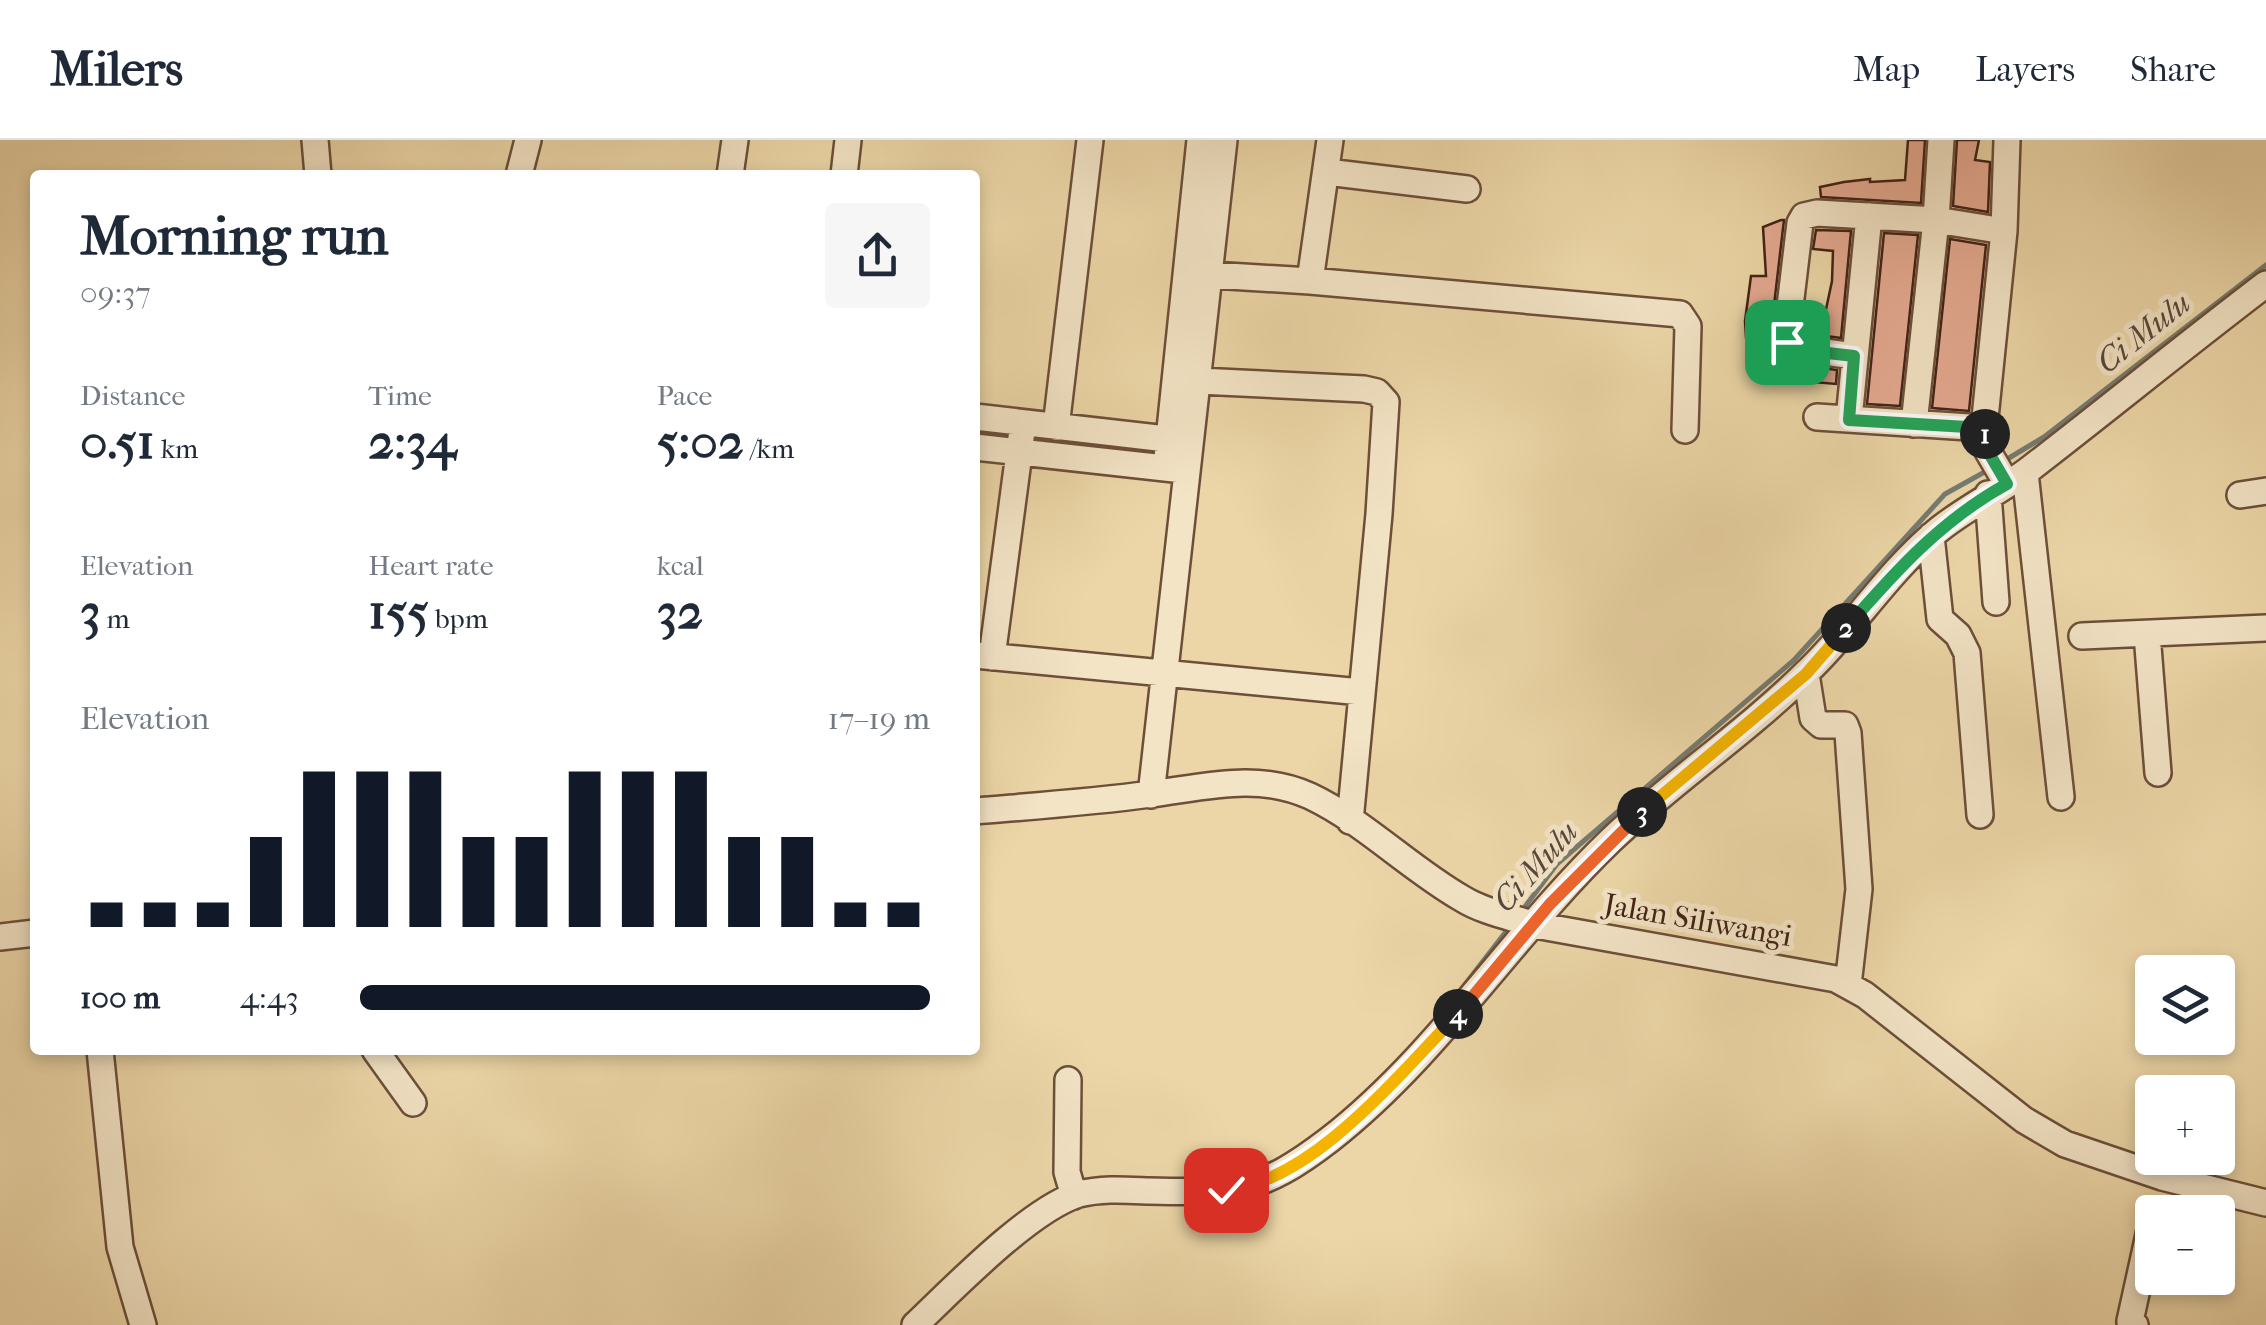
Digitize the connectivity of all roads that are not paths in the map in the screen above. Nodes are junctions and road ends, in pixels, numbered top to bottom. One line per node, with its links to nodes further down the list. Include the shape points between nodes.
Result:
1 (315, 140): 10 (street)
2 (528, 140): 11 (street)
3 (735, 140): 12 (street)
4 (848, 140): 13 (street)
5 (1090, 140): 29 (street)
6 (1330, 140): 14 (street)
7 (1941, 140): 17 (street)
8 (2008, 140): 18 (street)
9 (1212, 147): 19 (street)
10 (318, 170)
11 (520, 170)
12 (731, 170)
13 (845, 170)
14 (1327, 172): 15 (street); 20 (street)
15 (1467, 189)
16 (1869, 216): 17 (street); 22 (street); 22 (street, via 1802,218 1786,332 1796,348)
17 (1936, 220): 18 (street); 28 (street)
18 (2004, 231): 31 (street)
19 (1199, 274): 20 (street); 23 (street); 32 (street)
20 (1310, 281): 30 (street, via 1680,314 1688,326)
21 (2266, 284): 36 (street)
22 (1854, 356): 26 (street)
23 (1199, 382): 32 (street); 47 (street, via 1364,388 1383,396)
24 (1817, 416): 26 (street)
25 (980, 418): 27 (street)
26 (1849, 420): 28 (street)
27 (1023, 423): 29 (street); 34 (street)
28 (1914, 424): 31 (street)
29 (1056, 427): 32 (street)
30 (1685, 430)
31 (1985, 438): 36 (street)
32 (1180, 441): 35 (street)
33 (980, 447): 34 (street)
34 (1020, 454): 35 (street); 44 (street)
35 (1177, 469): 46 (street)
36 (2005, 482): 39 (street); 40 (street); 50 (street)
37 (2266, 491): 38 (street)
38 (2240, 495)
39 (1931, 536): 45 (street); 52 (street, via 1940,619 1967,653)
40 (1996, 602)
41 (2266, 628): 42 (street)
42 (2147, 634): 43 (street); 48 (street)
43 (2082, 636)
44 (984, 656): 46 (street)
45 (1806, 674): 54 (street, via 1611,840); 57 (street, via 1813,718 1821,725 1845,725 1848,733 1859,889)
46 (1163, 675): 47 (street); 49 (street)
47 (1361, 692): 53 (street)
48 (2158, 773)
49 (1150, 794): 51 (street, Jalan Siliwangi); 53 (street, Jalan Siliwangi, via 1264,784 1311,797)
50 (2061, 798)
51 (980, 811)
52 (1980, 815)
53 (1350, 821): 54 (street, Jalan Siliwangi, via 1464,900)
54 (1535, 924): 57 (street, Jalan Siliwangi); 63 (street, via 1382,1093 1296,1164 1249,1188)
55 (30, 934): 56 (street)
56 (0, 937)
57 (1848, 985): 62 (street, Jalan Siliwangi, via 2043,1132)
58 (101, 1055): 68 (street, via 120,1246)
59 (379, 1055): 61 (street)
60 (1068, 1080): 63 (street)
61 (414, 1104)
62 (2162, 1177): 64 (street); 65 (street, Jalan Siliwangi)
63 (1071, 1188): 69 (street)
64 (2158, 1195)
65 (2266, 1203)
66 (2137, 1295): 67 (street)
67 (2131, 1324)
68 (143, 1325)
69 (916, 1325)

